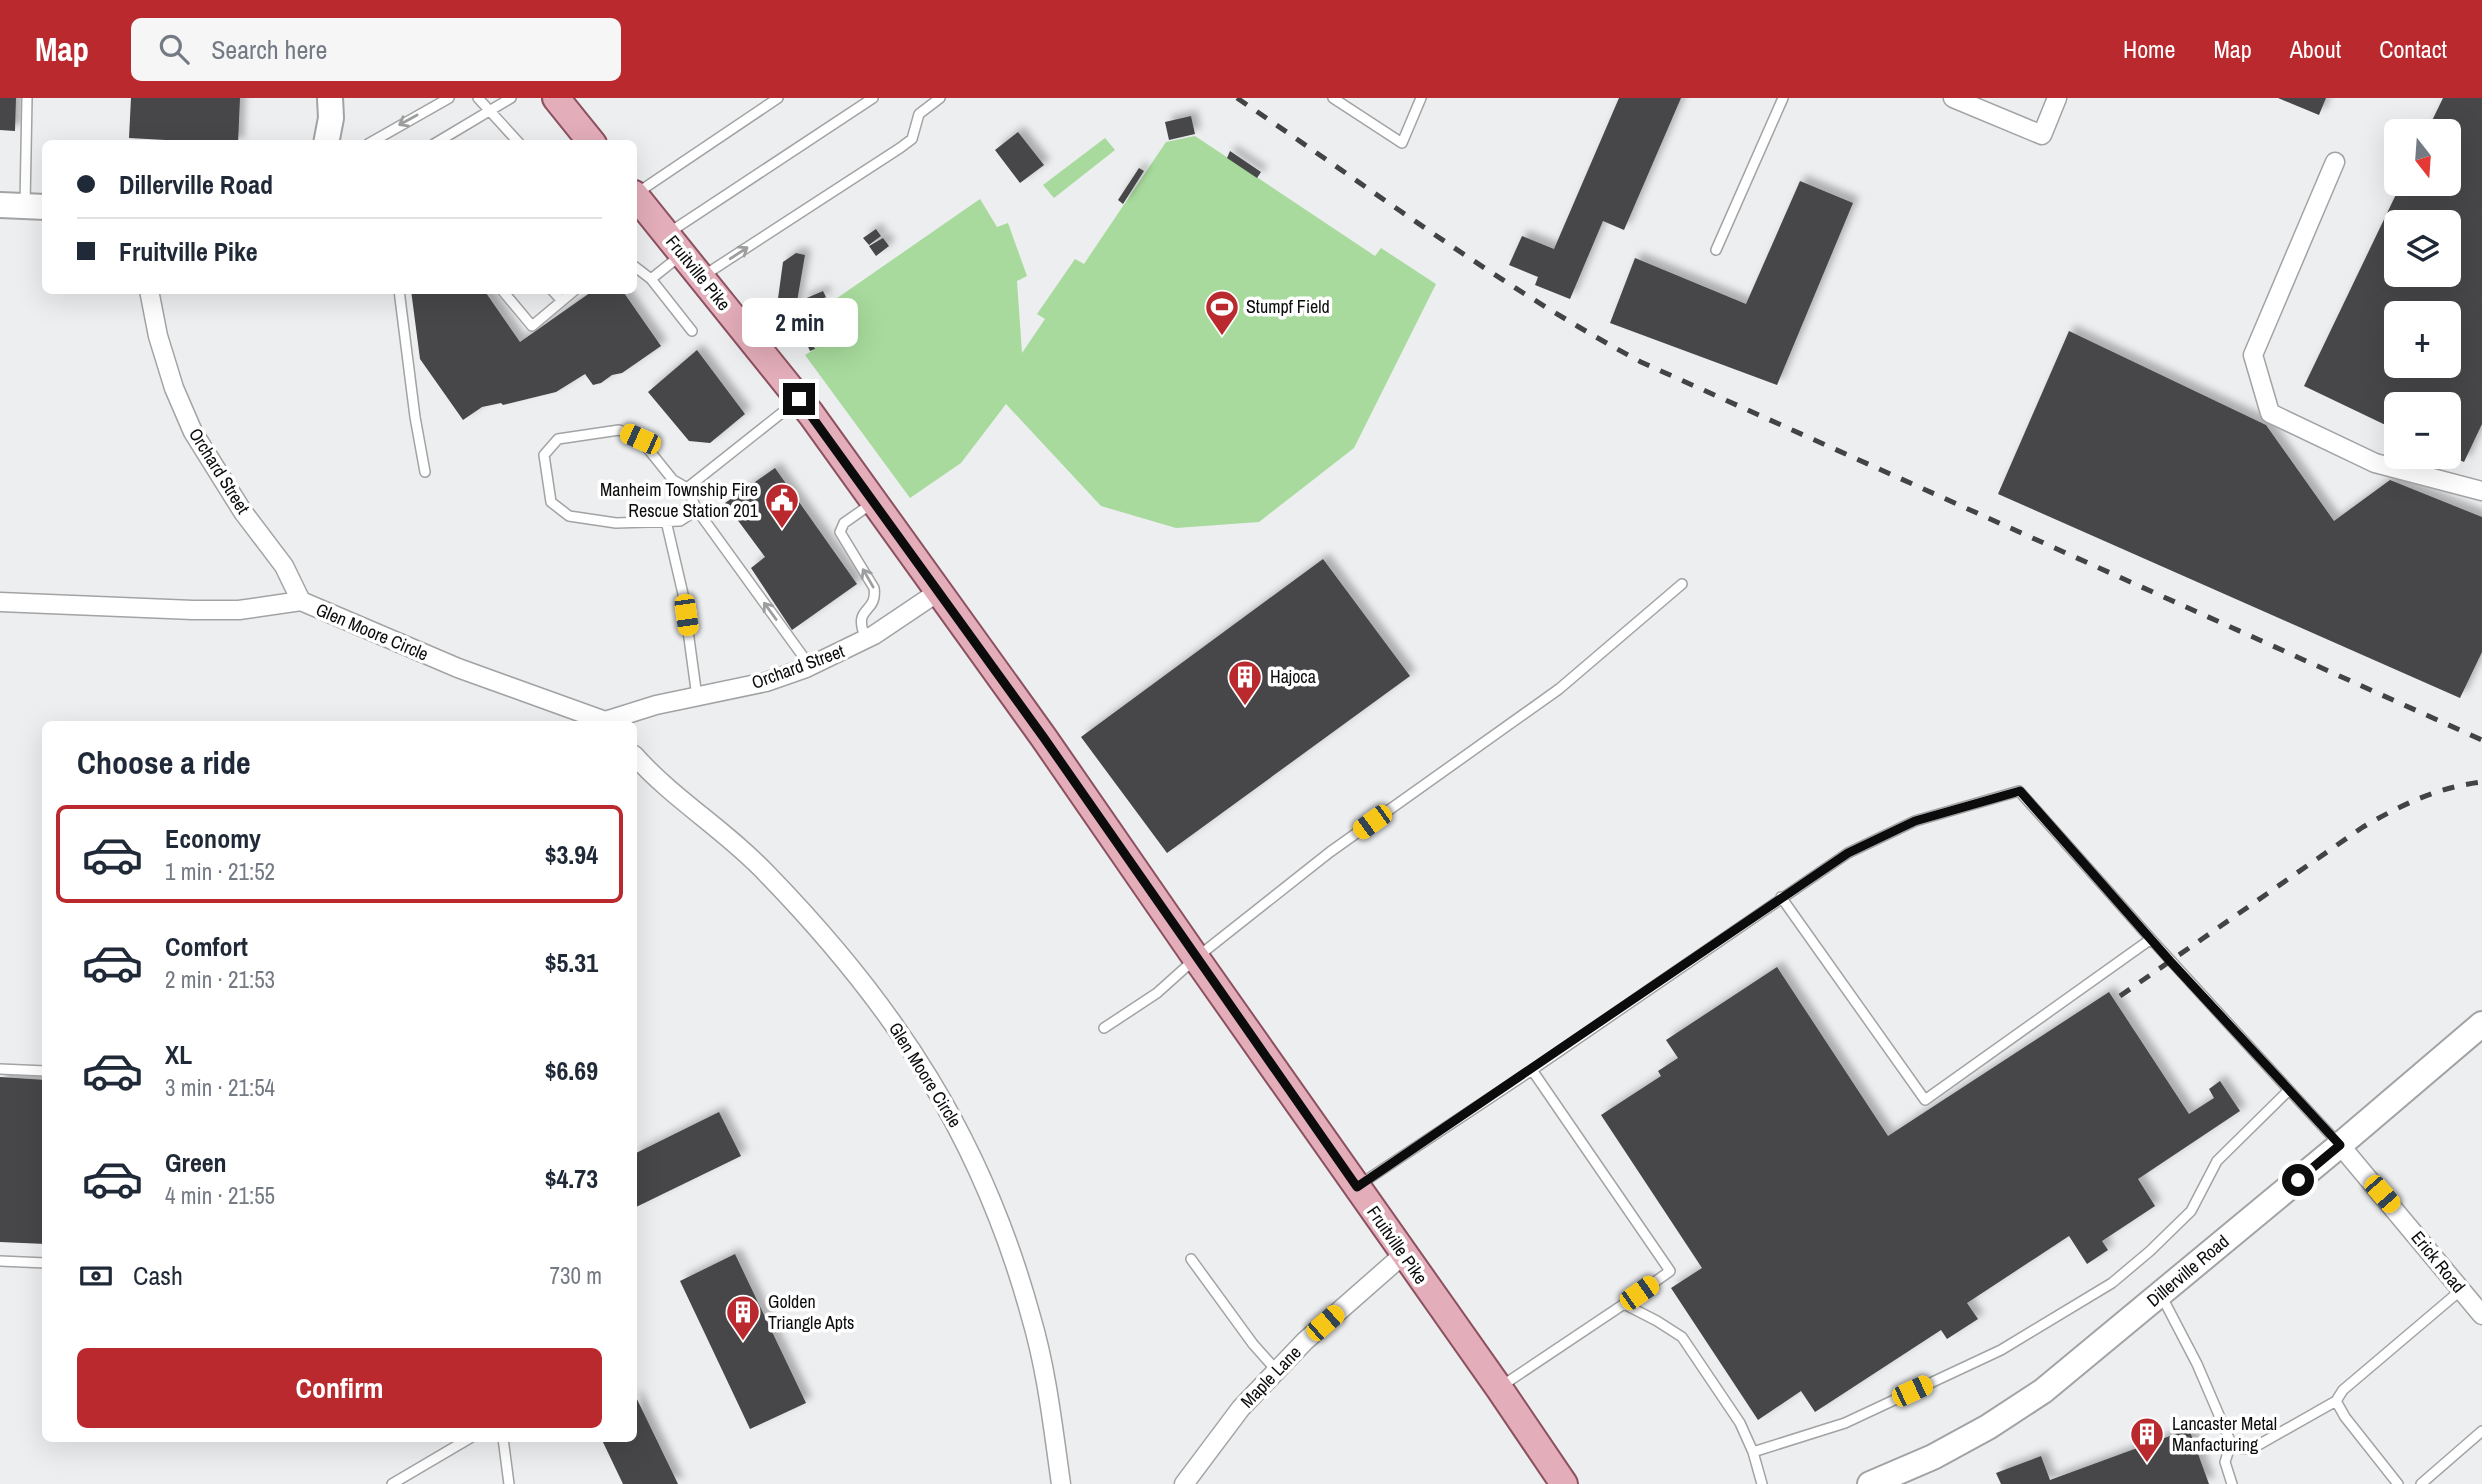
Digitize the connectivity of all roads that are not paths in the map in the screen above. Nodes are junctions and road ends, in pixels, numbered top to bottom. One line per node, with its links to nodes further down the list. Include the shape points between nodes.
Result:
1 (27, 98): 25 (lane)
2 (330, 98): 16 (main road)
3 (449, 98): 17 (lane, one-way to 17)
4 (478, 98): 15 (lane)
5 (511, 98): 15 (lane)
6 (555, 98): 20 (main road)
7 (778, 98): 22 (lane)
8 (873, 98): 26 (lane, via 731,191)
9 (940, 98): 29 (lane, one-way to 9, via 912,139 919,114)
10 (1333, 98): 11 (lane, via 1402,143)
11 (1421, 98)
12 (1783, 98): 27 (lane)
13 (2057, 98): 14 (street, via 2042,135)
14 (1956, 99)
15 (489, 109): 18 (lane); 19 (lane)
16 (327, 140)
17 (375, 140)
18 (440, 140)
19 (516, 140)
20 (590, 140)
21 (2335, 162): 41 (street, via 2253,355 2270,413 2375,463)
22 (637, 192)
23 (637, 198): 26 (main road, Fruitville Pike)
24 (0, 205): 25 (main road)
25 (35, 206)
26 (674, 244): 29 (main road, Fruitville Pike); 30 (lane)
27 (1716, 250)
28 (637, 268): 30 (lane)
29 (701, 277): 38 (main road, Fruitville Pike)
30 (651, 279): 37 (lane)
31 (150, 294): 47 (street, Orchard Street, via 170,375 193,432 243,512 284,566)
32 (400, 294): 39 (lane)
33 (505, 294): 36 (lane, via 532,326)
34 (556, 294): 36 (lane)
35 (570, 294): 36 (lane)
36 (562, 301)
37 (692, 331)
38 (799, 399): 40 (lane); 42 (main road, Fruitville Pike)
39 (425, 472)
40 (687, 488): 43 (lane); 44 (lane, via 673,480 640,439 619,430 558,439 544,455 551,502 569,516 616,523)
41 (2482, 491)
42 (874, 503): 46 (main road, Fruitville Pike); 49 (lane, one-way to 42, via 860,619 874,599 874,588 840,532 844,523)
43 (697, 510): 44 (lane, via 680,521); 50 (lane, one-way to 43)
44 (666, 521): 51 (lane, via 683,594)
45 (1682, 584): 57 (lane, via 1559,689 1330,852)
46 (938, 592): 49 (street, Orchard Street); 57 (main road, Fruitville Pike)
47 (302, 601): 48 (street, Glen Moore Circle, via 239,610); 52 (street, Glen Moore Circle, via 458,668)
48 (0, 602)
49 (866, 639): 50 (street, Orchard Street)
50 (810, 666): 51 (street, Orchard Street, via 766,682)
51 (697, 697): 53 (street, Orchard Street)
52 (601, 721)
53 (612, 721)
54 (637, 758): 84 (street, Glen Moore Circle, via 765,872 816,925 885,1010 926,1070 957,1124 1014,1260 1044,1372)
55 (1781, 897): 56 (lane, via 1848,853 1915,821 2020,791); 56 (lane, via 1925,1100); 61 (lane)
56 (2151, 939): 63 (lane)
57 (1196, 958): 59 (lane, via 1157,993); 65 (main road, Fruitville Pike)
58 (2482, 1024): 64 (main road, Dillerville Road)
59 (1104, 1028)
60 (0, 1069): 62 (lane)
61 (1532, 1070): 65 (lane); 72 (lane, via 1670,1271)
62 (42, 1071)
63 (2289, 1090): 64 (lane); 81 (lane, via 2217,1161 2191,1211 2112,1283 2001,1350 1845,1423)
64 (2340, 1145): 70 (street, Erick Road); 71 (main road, Dillerville Road)
65 (1357, 1187): 66 (main road, Fruitville Pike)
66 (1404, 1254): 74 (street, Maple Lane); 75 (main road, Fruitville Pike)
67 (1191, 1259): 74 (lane)
68 (0, 1261): 69 (lane)
69 (42, 1263)
70 (2460, 1290): 73 (street, Erick Road); 76 (lane, via 2343,1390)
71 (2161, 1293): 80 (lane); 88 (main road, Dillerville Road, via 2043,1391 1999,1420 1933,1457)
72 (1624, 1304): 75 (lane); 81 (lane, via 1682,1337 1740,1423)
73 (2482, 1315)
74 (1277, 1371): 85 (street, Maple Lane, via 1241,1408)
75 (1499, 1388): 86 (main road, Fruitville Pike)
76 (2336, 1401): 80 (lane, via 2253,1448); 90 (lane)
77 (2482, 1431): 91 (lane)
78 (463, 1442): 82 (lane)
79 (504, 1442): 83 (lane)
80 (2231, 1443): 89 (lane, via 2225,1462)
81 (1753, 1452): 87 (lane)
82 (392, 1484)
83 (509, 1484)
84 (1061, 1484)
85 (1184, 1484)
86 (1564, 1484)
87 (1762, 1484)
88 (1870, 1484)
89 (2232, 1484)
90 (2398, 1484)
91 (2421, 1484)

